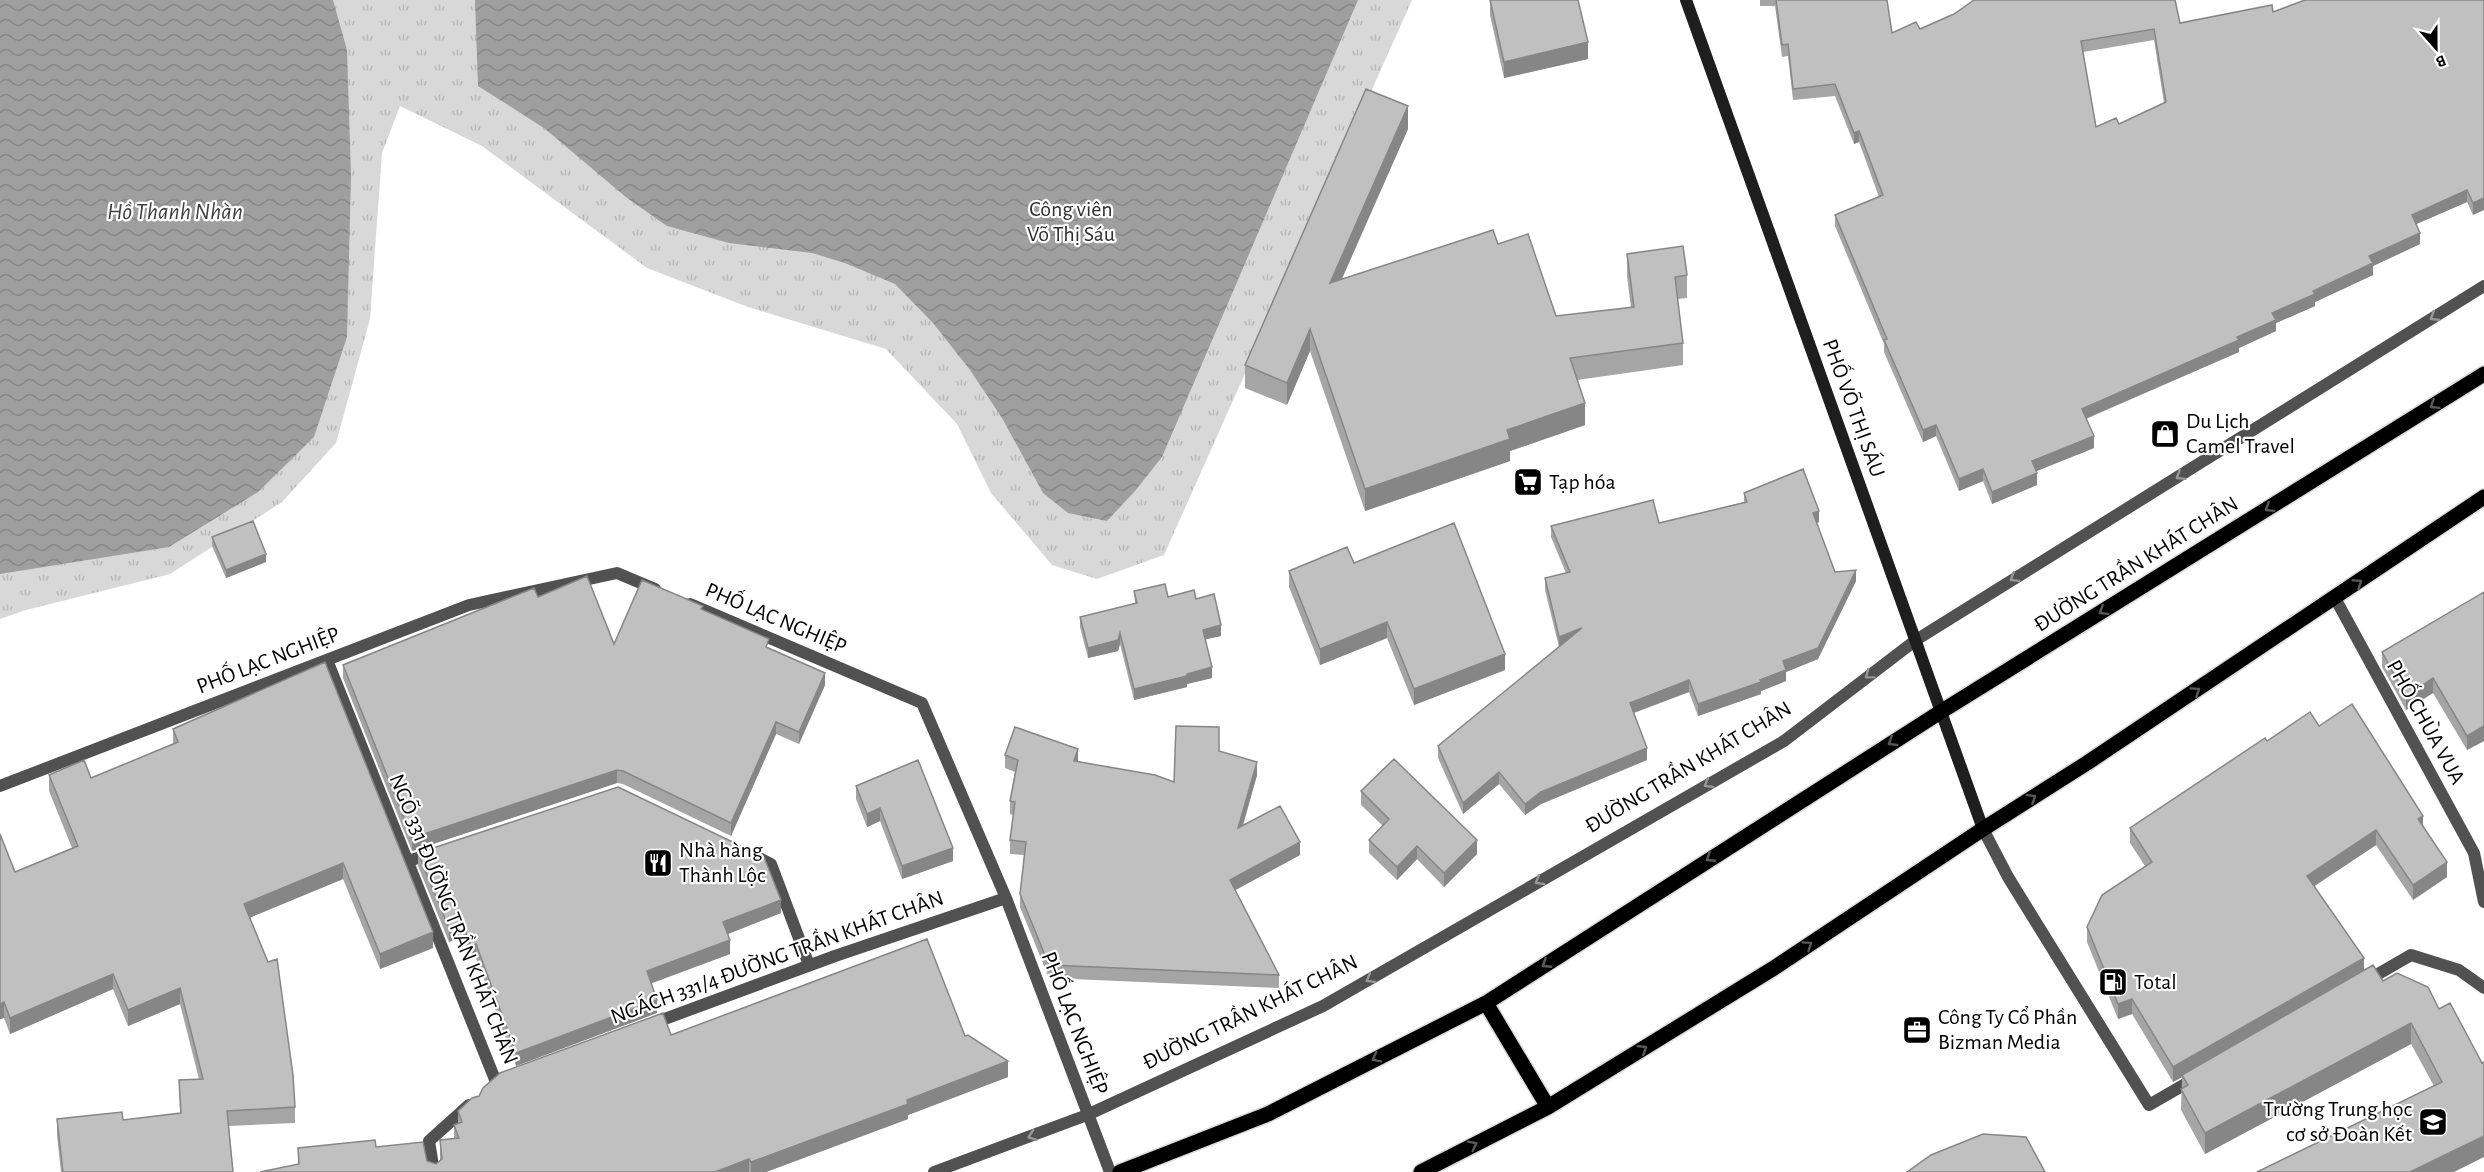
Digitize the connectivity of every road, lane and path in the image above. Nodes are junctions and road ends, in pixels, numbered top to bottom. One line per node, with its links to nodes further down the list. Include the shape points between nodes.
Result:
1 (1686, 0): 6 (street, PHỐ VÕ THỊ SÁU)
2 (2484, 286): 6 (street, ĐƯỜNG TRẦN KHÁT CHÂN, one-way to 6)
3 (2484, 374): 8 (main road, ĐƯỜNG TRẦN KHÁT CHÂN, one-way to 8)
4 (2484, 497): 5 (main road, one-way to 4)
5 (2335, 598): 10 (main road, one-way to 5); 15 (street, PHỐ CHÙA VUA, via 2474,853)
6 (1916, 640): 8 (street, PHỐ VÕ THỊ SÁU); 23 (street, ĐƯỜNG TRẦN KHÁT CHÂN, one-way to 23, via 1784,741 1323,1006)
7 (327, 660): 9 (street, PHỐ LẠC NGHIỆP); 13 (street, NGÕ 331 ĐƯỜNG TRẦN KHÁT CHÂN); 14 (street, PHỐ LẠC NGHIỆP, via 469,605 617,573 922,703)
8 (1942, 711): 10 (street, PHỐ VÕ THỊ SÁU); 19 (main road, ĐƯỜNG TRẦN KHÁT CHÂN, one-way to 19)
9 (0, 786)
10 (1983, 829): 21 (street, via 2007,877 2149,1105); 22 (main road, one-way to 10, via 1774,968)
11 (741, 849): 16 (street, via 771,864)
12 (442, 850): 13 (street)
13 (408, 861): 24 (street, NGÕ 331 ĐƯỜNG TRẦN KHÁT CHÂN, via 492,1087 429,1141)
14 (1006, 898): 16 (street, NGÁCH 331/4 ĐƯỜNG TRẦN KHÁT CHÂN); 23 (street, PHỐ LẠC NGHIỆP)
15 (2484, 902)
16 (809, 965): 20 (street, NGÁCH 331/4 ĐƯỜNG TRẦN KHÁT CHÂN)
17 (2484, 988): 18 (street, via 2459,970 2411,955)
18 (2350, 989)
19 (1486, 1003): 22 (main road); 27 (main road, ĐƯỜNG TRẦN KHÁT CHÂN, one-way to 27, via 1268,1114)
20 (641, 1028)
21 (2209, 1071)
22 (1548, 1107): 28 (main road, one-way to 22)
23 (1087, 1115): 25 (street, ĐƯỜNG TRẦN KHÁT CHÂN, one-way to 25); 26 (street, PHỐ LẠC NGHIỆP)
24 (434, 1172)
25 (934, 1172)
26 (1110, 1172)
27 (1120, 1172)
28 (1421, 1172)

